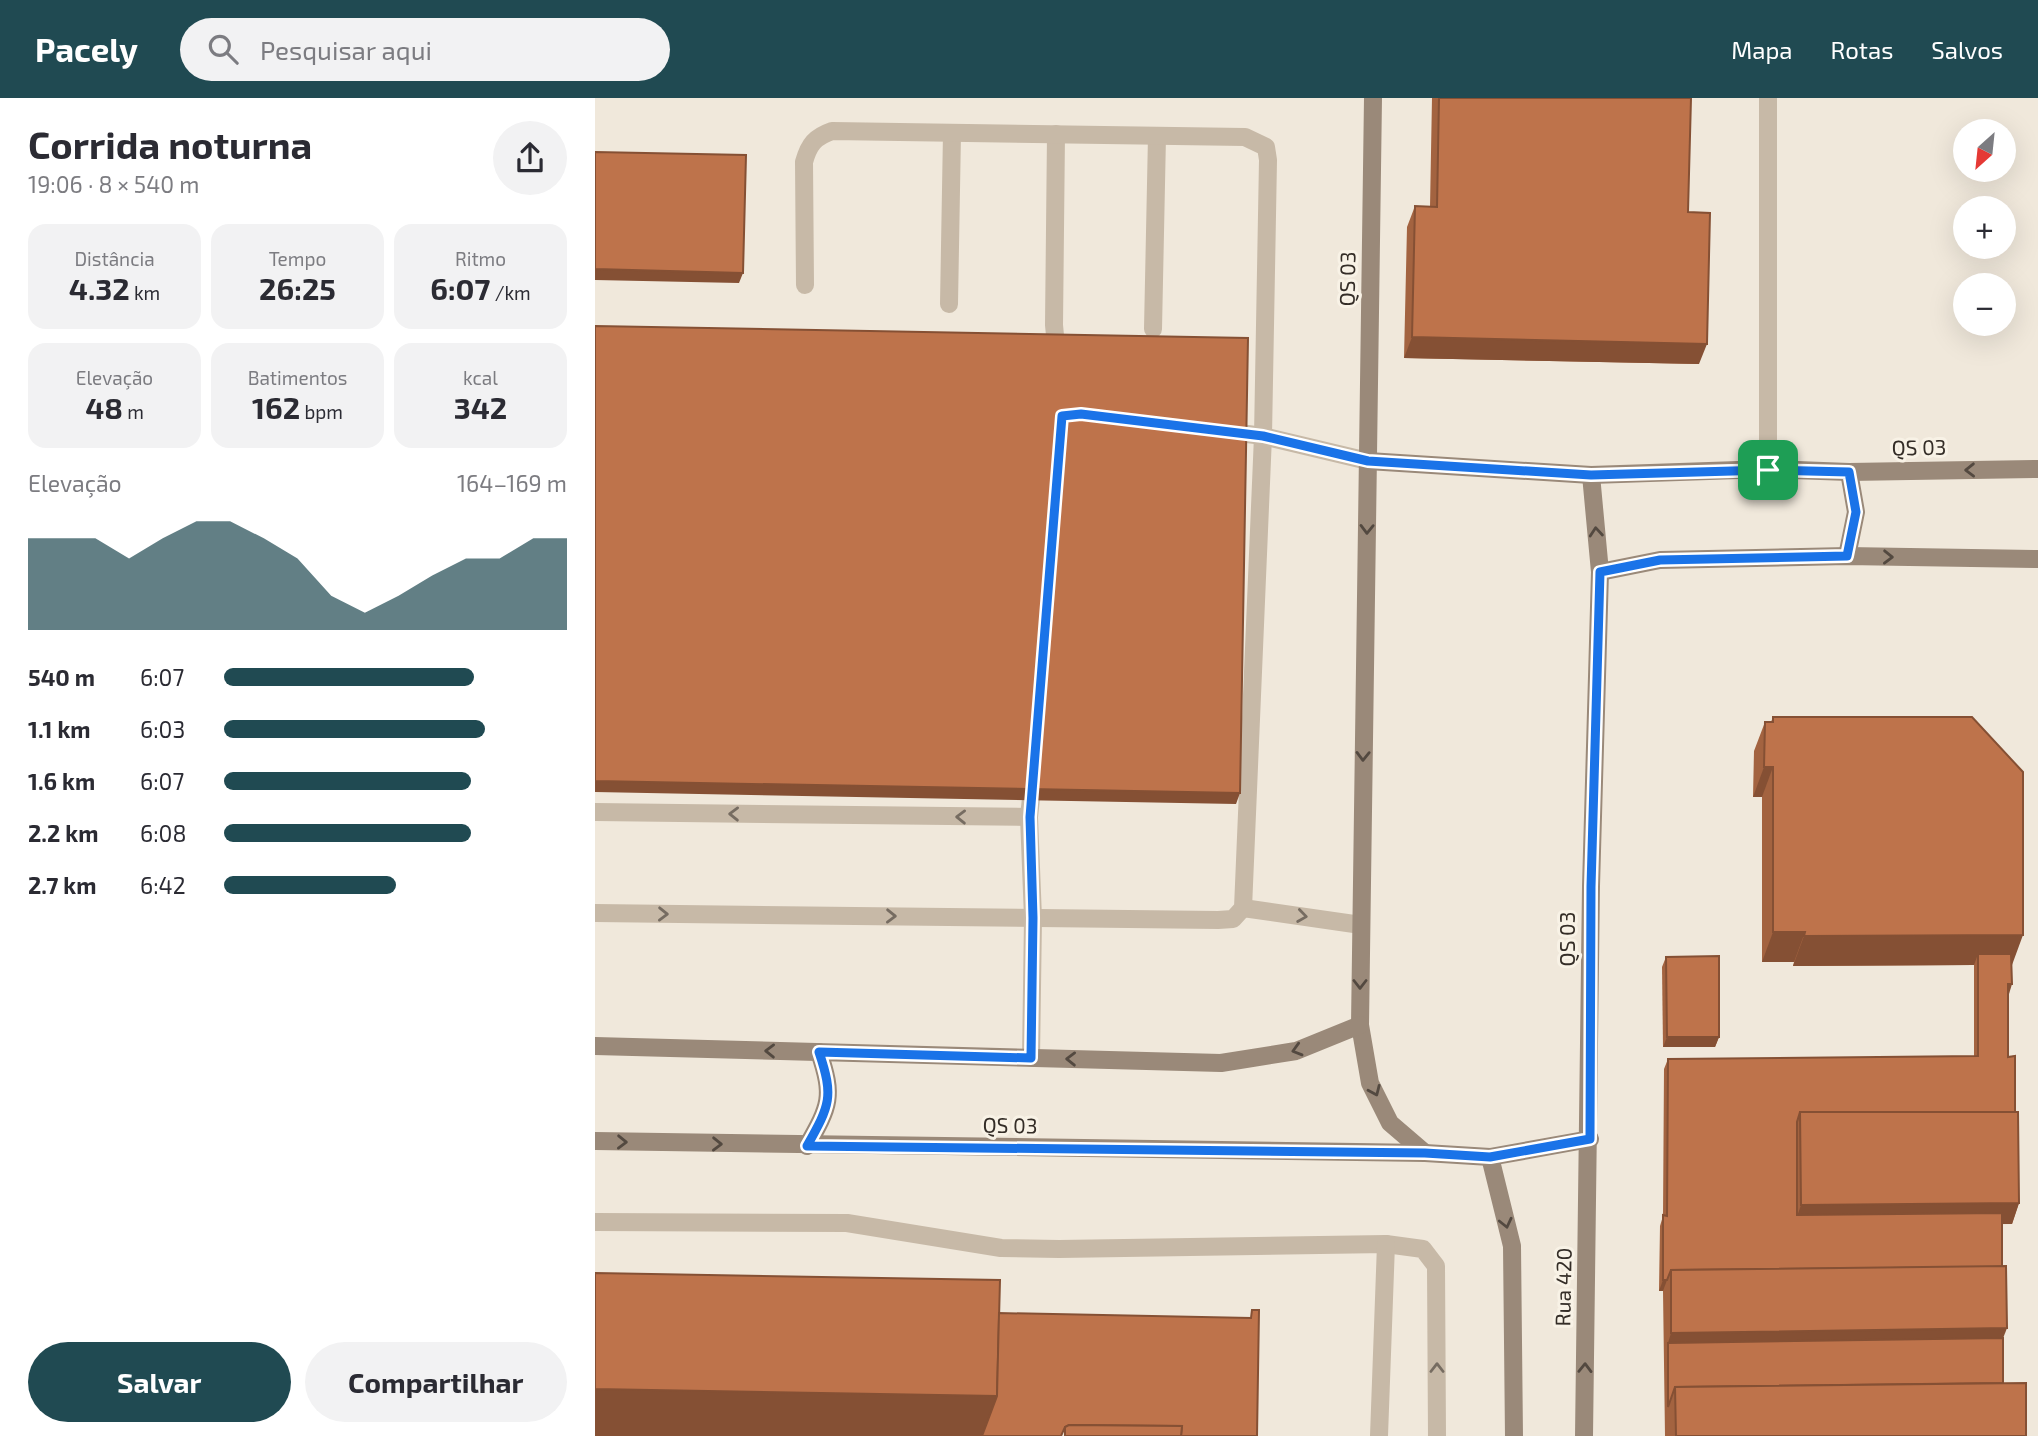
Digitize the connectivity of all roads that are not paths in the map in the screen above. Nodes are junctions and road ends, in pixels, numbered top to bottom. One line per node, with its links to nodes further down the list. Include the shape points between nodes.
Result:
1 (1373, 98): 12 (main road, QS 03)
2 (1768, 98): 14 (lane)
3 (952, 133): 4 (lane); 6 (lane, via 832,131 809,146 804,162); 7 (lane)
4 (1056, 134): 5 (lane); 9 (lane, via 1054,325)
5 (1157, 136): 8 (lane); 11 (lane, via 1245,137 1266,147)
6 (805, 285)
7 (949, 304)
8 (1153, 329)
9 (1059, 377)
10 (1211, 430): 11 (lane)
11 (1263, 436): 12 (lane); 23 (lane)
12 (1368, 461): 16 (main road, QS 03); 26 (main road, QS 03, one-way to 26)
13 (2038, 469): 15 (main road, QS 03, one-way to 15)
14 (1768, 470): 15 (main road, QS 03); 16 (main road, QS 03)
15 (1849, 472): 17 (main road, via 1856,512)
16 (1591, 475): 19 (main road, QS 03, one-way to 16)
17 (1847, 556): 18 (main road, one-way to 18); 19 (main road, via 1660,560)
18 (2038, 559)
19 (1600, 572): 31 (main road, QS 03)
20 (1034, 762): 22 (lane)
21 (595, 812): 22 (lane, one-way to 21)
22 (1030, 817): 25 (lane)
23 (1243, 908): 25 (lane, via 1233,919 1218,920); 26 (lane, one-way to 26)
24 (595, 914): 25 (lane, one-way to 25)
25 (1033, 918): 30 (lane)
26 (1361, 925): 27 (main road, QS 03, one-way to 27)
27 (1360, 1025): 30 (main road, one-way to 30, via 1297,1051 1221,1063); 34 (main road, QS 03, one-way to 34, via 1370,1083 1390,1123)
28 (595, 1046): 29 (main road, one-way to 28)
29 (819, 1052): 30 (main road); 33 (main road, via 829,1084 826,1112)
30 (1031, 1058)
31 (1590, 1139): 35 (main road, QS 03); 41 (main road, Rua 420, one-way to 31)
32 (595, 1141): 33 (main road, QS 03, one-way to 33)
33 (807, 1146): 34 (main road, QS 03)
34 (1425, 1153): 35 (main road, QS 03)
35 (1490, 1157): 40 (main road, one-way to 40, via 1512,1246)
36 (595, 1222): 37 (lane, via 847,1223 1001,1248 1059,1250)
37 (1386, 1244): 38 (lane); 39 (lane, one-way to 37, via 1436,1266 1423,1249)
38 (1379, 1436)
39 (1437, 1436)
40 (1514, 1436)
41 (1584, 1436)

